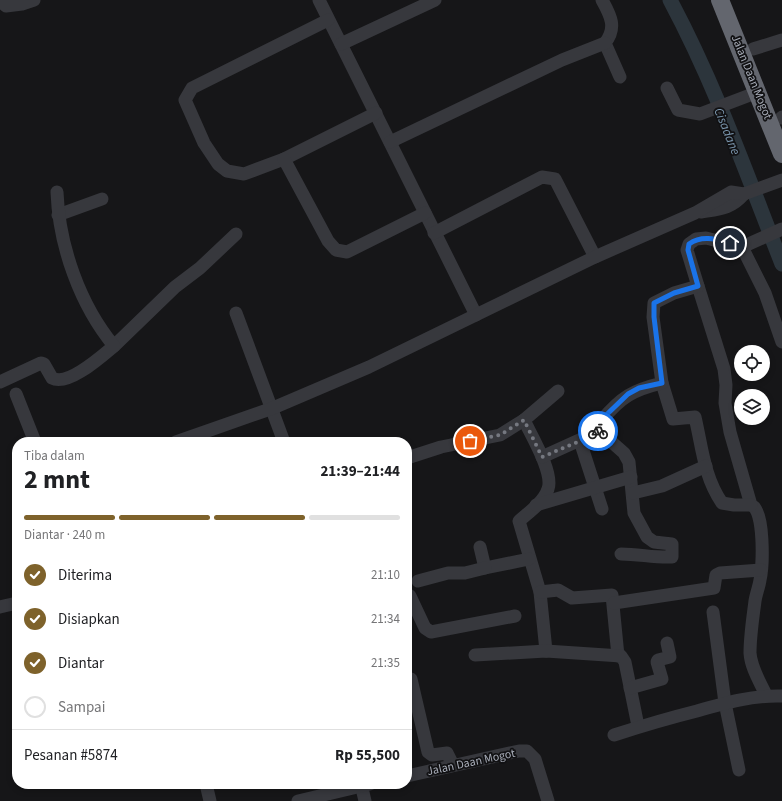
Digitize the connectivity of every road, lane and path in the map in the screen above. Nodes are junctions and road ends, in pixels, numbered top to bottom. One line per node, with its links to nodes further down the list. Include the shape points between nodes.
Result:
1 (34, 0): 7 (street)
2 (319, 0): 8 (street)
3 (435, 0): 11 (street)
4 (602, 0): 10 (street, via 612,25 612,34)
5 (720, 0): 15 (highway, Jalan Daan Mogot)
6 (732, 0): 12 (highway, Jalan Daan Mogot)
7 (4, 6)
8 (328, 20): 11 (street); 20 (street, via 192,88 185,100 204,142 218,164 227,171 244,174)
9 (782, 40): 12 (street)
10 (605, 43): 13 (street); 18 (street, via 562,60)
11 (341, 44): 16 (street)
12 (753, 50): 17 (highway, Jalan Daan Mogot)
13 (620, 77)
14 (668, 88): 15 (street, via 678,110 700,114)
15 (758, 92): 19 (highway, Jalan Daan Mogot)
16 (376, 113): 18 (street); 20 (street)
17 (782, 119)
18 (390, 142): 24 (street)
19 (782, 154)
20 (284, 158): 24 (street, via 328,241 336,250 347,252)
21 (782, 180): 30 (street, via 744,194 736,203 726,208 696,213)
22 (57, 192): 25 (street)
23 (102, 199): 25 (street)
24 (425, 213): 27 (street)
25 (58, 215): 35 (street, via 82,297 92,316)
26 (782, 229): 29 (street)
27 (434, 233): 30 (street, via 548,176 555,179); 33 (street)
28 (236, 234): 35 (street, via 200,268 175,287)
29 (745, 245): 31 (street, via 706,238 696,239 689,244 688,250); 34 (street)
30 (595, 256): 33 (street)
31 (698, 286): 37 (street, via 674,293 654,303); 53 (street, via 724,369 725,403 730,432)
32 (236, 313): 40 (street)
33 (476, 315): 40 (street, via 369,367)
34 (782, 342)
35 (114, 346): 36 (street, via 82,371 61,379 52,378 41,363)
36 (0, 382)
37 (662, 383): 42 (street, via 639,388 628,394 600,421); 49 (street, via 673,419 695,418 701,454)
38 (558, 391): 41 (street)
39 (16, 394): 43 (street)
40 (273, 408): 44 (street); 45 (street)
41 (524, 420): 47 (street, via 500,435); 48 (street)
42 (598, 430): 46 (street); 50 (street, via 624,453 629,462)
43 (33, 437)
44 (190, 437)
45 (282, 437)
46 (580, 441): 48 (street); 51 (street)
47 (412, 457)
48 (542, 457): 54 (street, via 549,480 543,498)
49 (706, 466): 52 (street, via 662,486); 53 (street, via 722,503)
50 (631, 477): 51 (street); 52 (street)
51 (597, 488): 54 (street); 55 (street)
52 (633, 493): 57 (street, via 634,513 647,538 654,542 672,544 673,556 652,558 640,554)
53 (751, 504): 60 (street, via 759,512 762,530)
54 (536, 505): 58 (street, via 519,521)
55 (602, 508)
56 (480, 547): 59 (street)
57 (621, 554)
58 (530, 559): 59 (street); 62 (street)
59 (485, 568): 61 (street, via 465,573 448,572)
60 (761, 570): 64 (street, via 720,573 716,575 714,588); 75 (street, via 755,599 750,653)
61 (418, 581)
62 (540, 592): 64 (street, via 558,590 572,598 612,595); 70 (street)
63 (412, 600): 68 (street, via 425,628 430,632)
64 (614, 603): 72 (street)
65 (12, 604): 66 (street)
66 (0, 607)
67 (713, 612): 77 (street)
68 (515, 616)
69 (667, 643): 74 (street, via 670,657 657,662 662,679)
70 (546, 651): 71 (street); 72 (street)
71 (475, 655)
72 (618, 656): 74 (street, via 624,659)
73 (412, 683): 80 (street, via 428,752 432,755 447,753)
74 (630, 688): 78 (street)
75 (766, 696): 76 (street); 77 (street)
76 (782, 696)
77 (725, 703): 78 (street); 81 (street)
78 (638, 726): 79 (street)
79 (614, 735)
80 (453, 765): 82 (street, Jalan Daan Mogot); 89 (street, Jalan Daan Mogot, via 527,751 535,759)
81 (739, 770)
82 (412, 775)
83 (207, 789): 86 (street)
84 (348, 789): 87 (street)
85 (364, 789): 88 (street)
86 (210, 801)
87 (298, 801)
88 (366, 801)
89 (548, 801)

